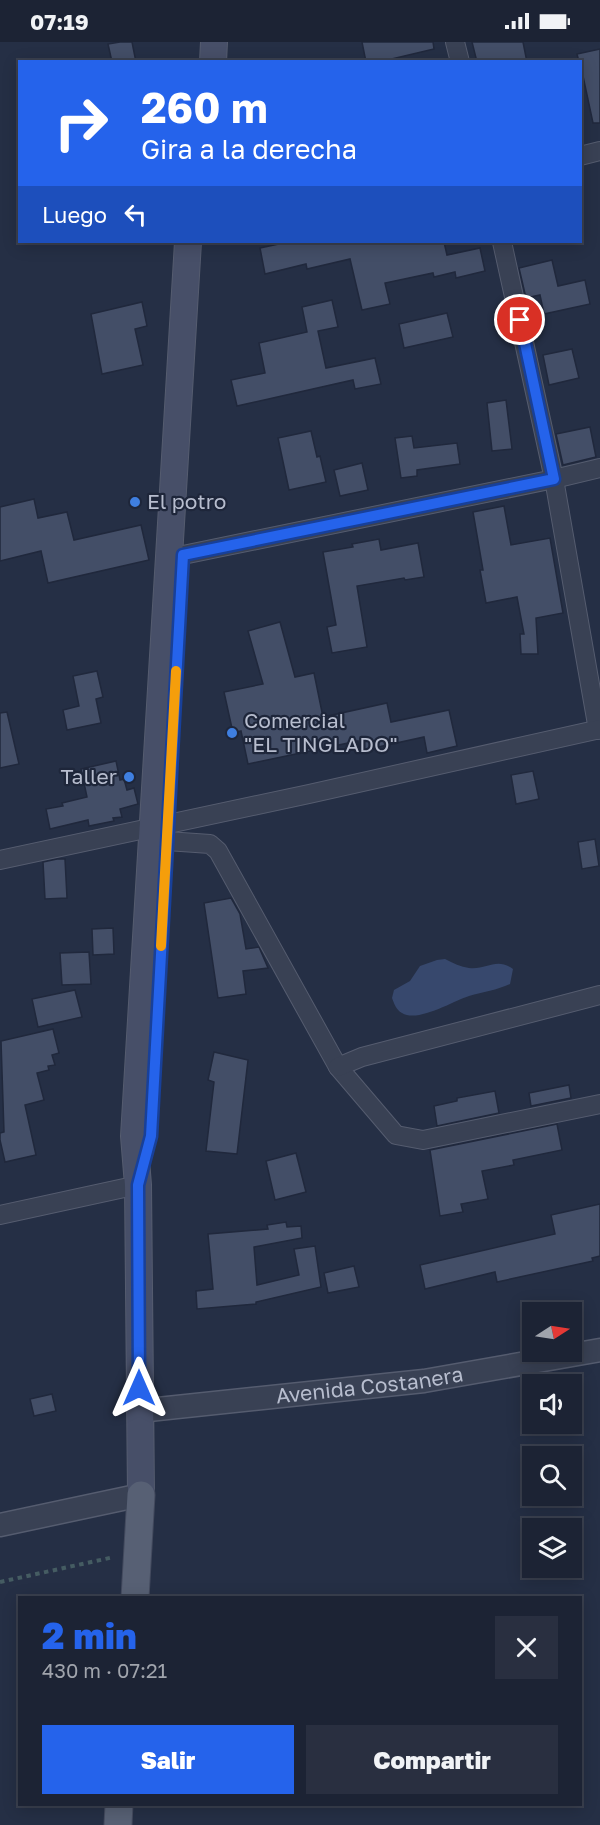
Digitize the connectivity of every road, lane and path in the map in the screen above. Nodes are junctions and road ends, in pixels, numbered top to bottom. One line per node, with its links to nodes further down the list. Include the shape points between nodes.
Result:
1 (200, 42): 4 (main road)
2 (214, 42): 5 (main road)
3 (455, 42): 6 (street)
4 (199, 60)
5 (213, 60)
6 (460, 60)
7 (600, 151): 8 (street)
8 (582, 156)
9 (188, 243): 16 (main road)
10 (201, 243): 14 (main road)
11 (502, 243): 13 (street)
12 (600, 468): 13 (street)
13 (554, 479): 14 (street); 15 (street)
14 (183, 555): 16 (main road)
15 (599, 730): 16 (street, via 195,819)
16 (162, 830): 17 (street); 19 (street, via 218,850); 21 (main road, via 151,1136)
17 (0, 860)
18 (600, 995): 19 (street, via 362,1057)
19 (338, 1067): 20 (street, via 396,1135 423,1140)
20 (600, 1104)
21 (138, 1185): 22 (street); 24 (main road)
22 (0, 1215)
23 (600, 1350): 24 (street, Avenida Costanera, via 424,1381)
24 (139, 1411): 25 (main road)
25 (141, 1496): 26 (street); 27 (main road)
26 (0, 1526)
27 (139, 1552): 28 (path); 29 (main road)
28 (0, 1582)
29 (135, 1596)
30 (120, 1806): 31 (main road)
31 (118, 1825)

